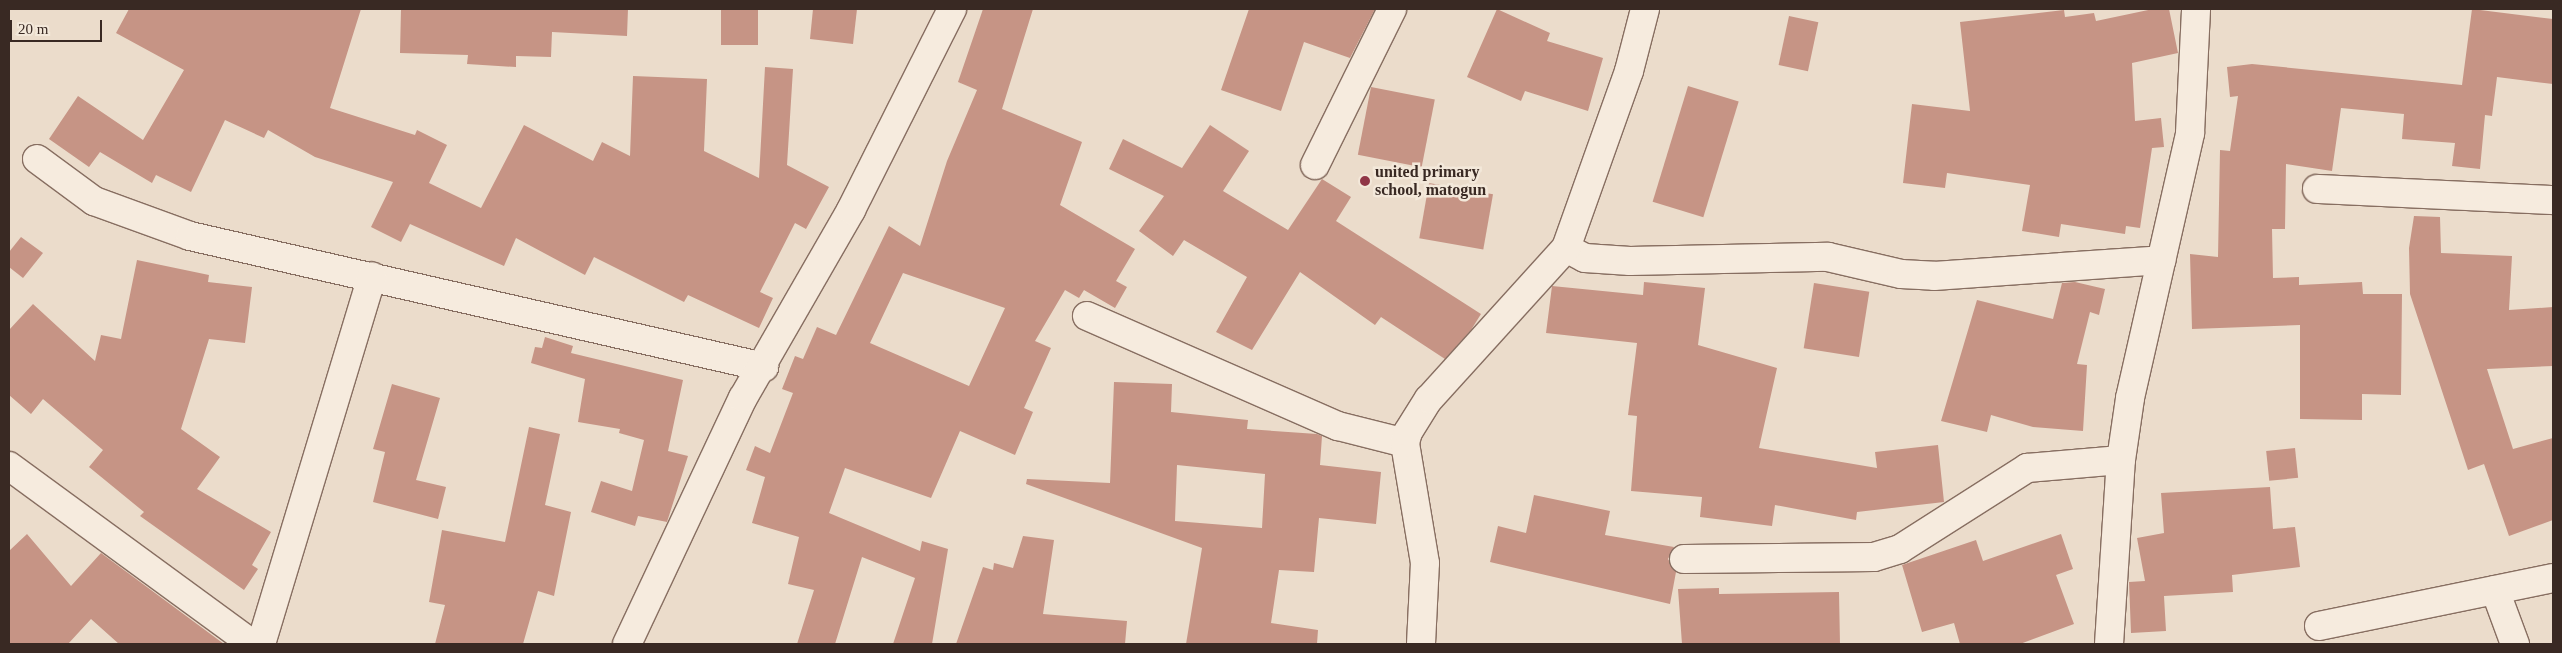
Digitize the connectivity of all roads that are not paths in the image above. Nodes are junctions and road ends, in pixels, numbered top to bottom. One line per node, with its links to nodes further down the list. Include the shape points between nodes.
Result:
1 (952, 9): 13 (street, via 851,210)
2 (1392, 9): 6 (street)
3 (1645, 9): 9 (street, via 1629,71)
4 (2196, 9): 10 (street, via 2190,133)
5 (37, 159): 11 (street, via 94,201 134,218 190,236)
6 (1315, 165)
7 (2317, 189): 8 (street)
8 (2553, 200)
9 (1566, 248): 10 (street, via 1585,258 1630,261 1828,257 1901,274 1934,276); 14 (street, via 1430,399)
10 (2161, 260): 15 (street, via 2130,398)
11 (372, 276): 13 (street); 23 (street)
12 (1087, 316): 14 (street, via 1338,426)
13 (764, 367): 24 (street, via 743,398)
14 (1405, 443): 25 (street, via 1425,563)
15 (2121, 460): 17 (street, via 2027,468 1900,549 1874,557); 21 (street)
16 (9, 466): 22 (street)
17 (1684, 559)
18 (2553, 578): 19 (street)
19 (2495, 590): 20 (street); 26 (street)
20 (2319, 626)
21 (2104, 642)
22 (252, 644)
23 (261, 644)
24 (627, 644)
25 (1421, 644)
26 (2515, 644)

